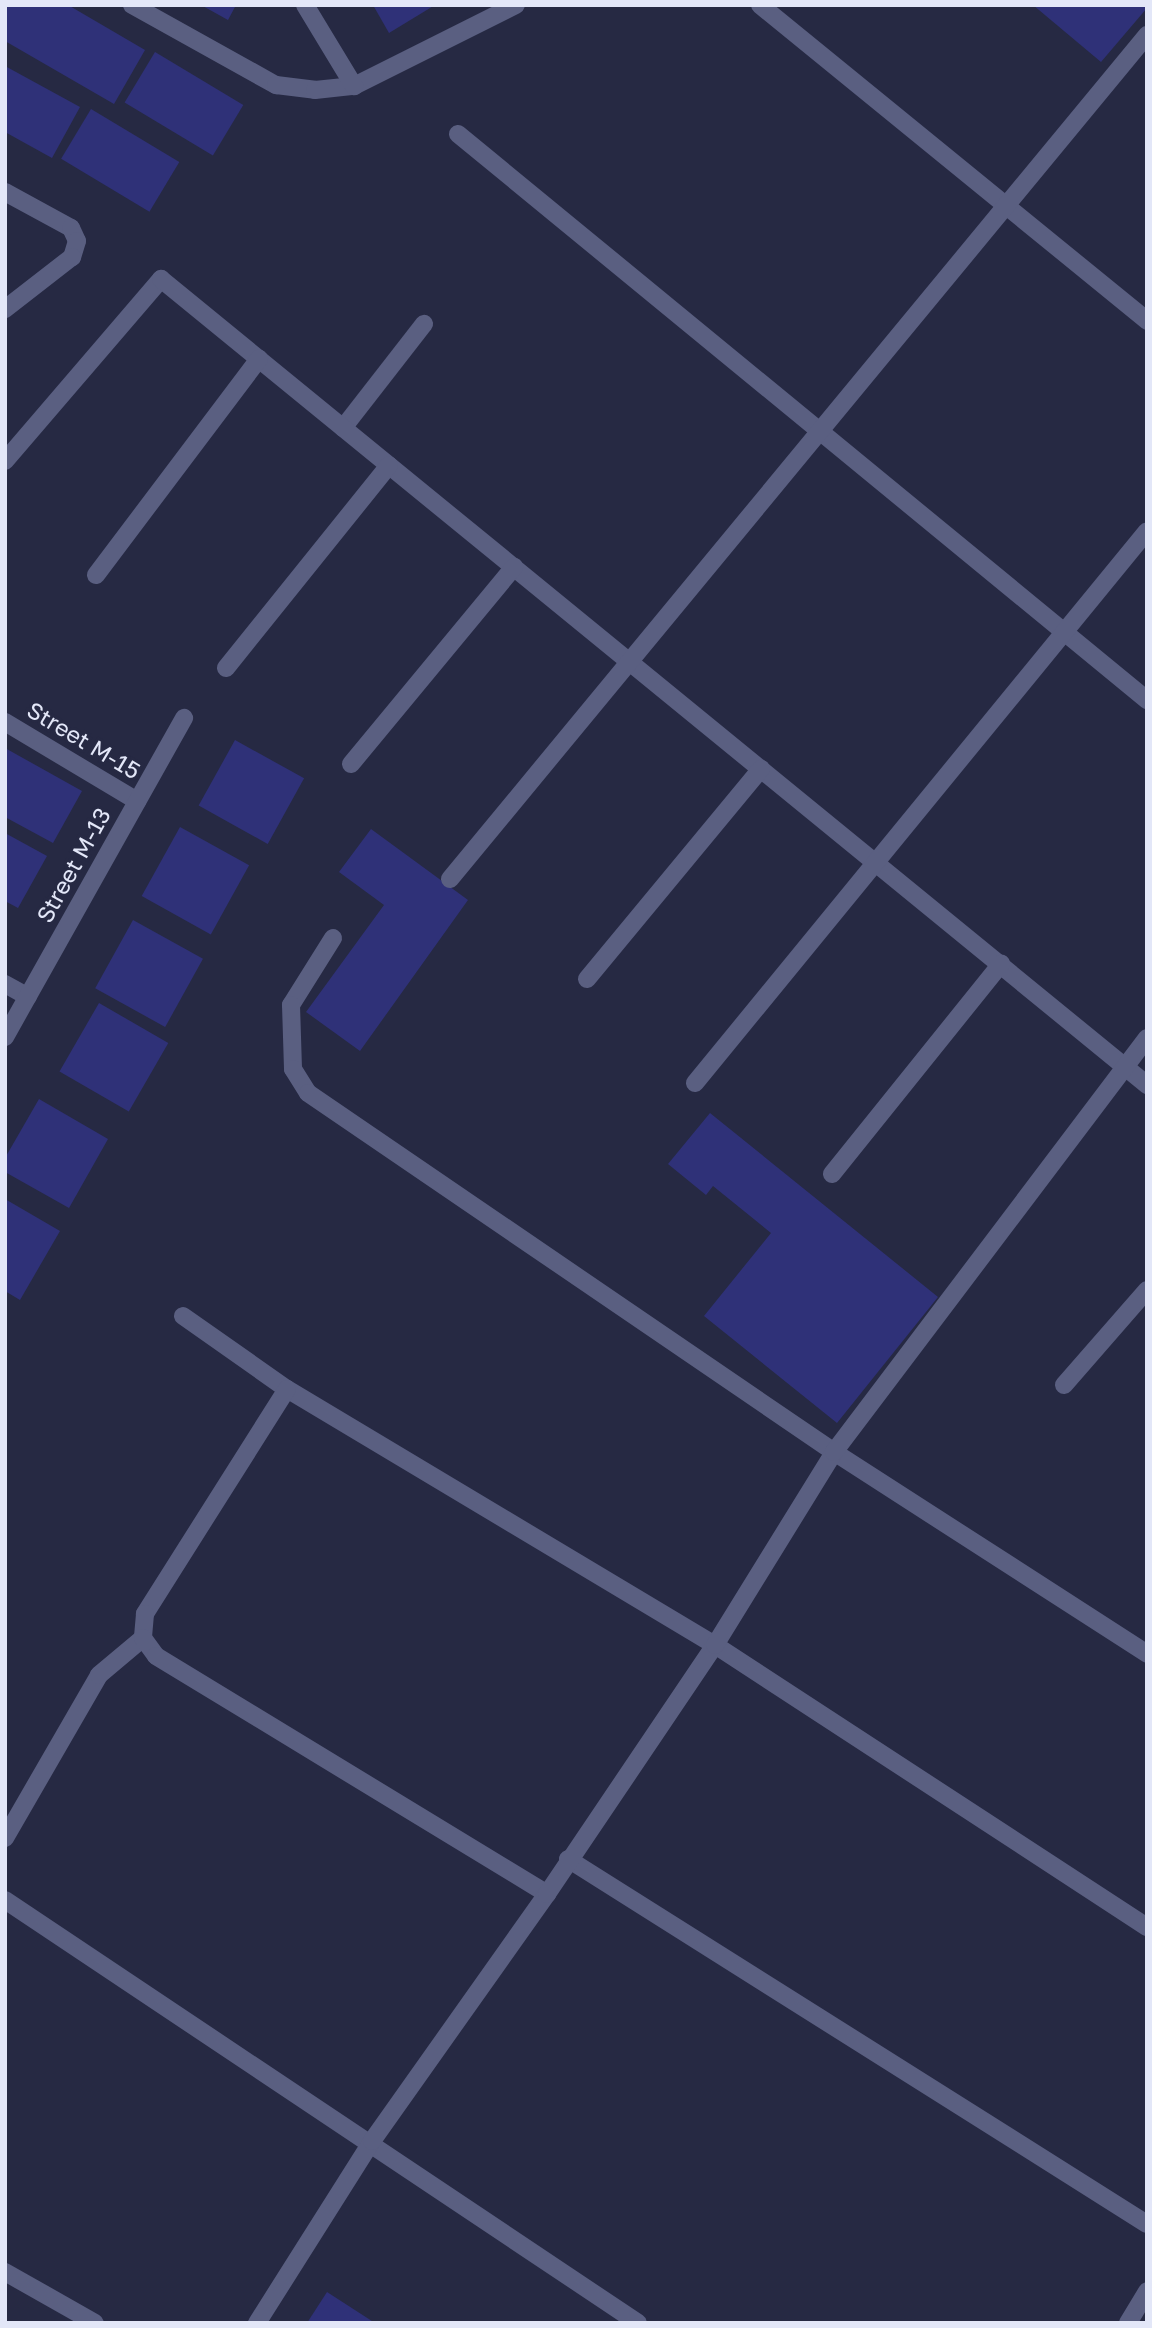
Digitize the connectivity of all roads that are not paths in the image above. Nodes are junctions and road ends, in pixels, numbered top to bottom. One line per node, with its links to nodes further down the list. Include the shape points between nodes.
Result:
1 (132, 5): 6 (street, via 276,85 315,90)
2 (305, 5): 6 (street)
3 (516, 5): 6 (street)
4 (760, 5): 9 (street)
5 (1147, 35): 9 (street)
6 (354, 86)
7 (458, 134): 15 (street)
8 (5, 192): 10 (street, via 71,228 77,241 72,257)
9 (1006, 206): 11 (street); 15 (street)
10 (5, 309)
11 (1147, 321)
12 (424, 324): 14 (street)
13 (259, 359): 14 (street); 16 (street, via 161,279); 20 (street)
14 (343, 428): 17 (street)
15 (820, 431): 21 (street); 22 (street)
16 (5, 461)
17 (389, 465): 19 (street); 23 (street)
18 (1147, 531): 21 (street)
19 (514, 567): 22 (street); 27 (street)
20 (96, 575)
21 (1065, 631): 24 (street); 30 (street)
22 (630, 662): 28 (street); 31 (street)
23 (226, 667)
24 (1147, 700)
25 (184, 718): 29 (street, Street M-13)
26 (5, 722): 29 (street, Street M-15)
27 (351, 764)
28 (761, 769): 30 (street); 34 (street)
29 (137, 800): 36 (street, Street M-13)
30 (876, 862): 33 (street); 40 (street)
31 (450, 879)
32 (334, 938): 47 (street, via 291,1005 293,1069 308,1093)
33 (1001, 964): 39 (street); 42 (street)
34 (587, 979)
35 (5, 984): 36 (street)
36 (28, 997): 37 (street, Street M-13)
37 (5, 1037)
38 (1147, 1038): 39 (street)
39 (1124, 1067): 41 (street); 47 (street)
40 (695, 1083)
41 (1147, 1085)
42 (832, 1174)
43 (1147, 1290): 45 (street)
44 (183, 1316): 46 (street)
45 (1064, 1385)
46 (287, 1389): 48 (street, via 145,1614); 49 (street)
47 (834, 1452): 49 (street); 50 (street)
48 (144, 1638): 51 (street, via 99,1675); 53 (street, via 156,1656)
49 (715, 1645): 52 (street); 55 (street)
50 (1147, 1654)
51 (5, 1838)
52 (568, 1859): 53 (street); 57 (street)
53 (547, 1894): 56 (street)
54 (5, 1899): 56 (street)
55 (1147, 1927)
56 (372, 2141): 61 (street); 62 (street)
57 (1147, 2224)
58 (5, 2272): 60 (street)
59 (1147, 2291): 63 (street)
60 (95, 2323)
61 (257, 2323)
62 (638, 2323)
63 (1128, 2323)

